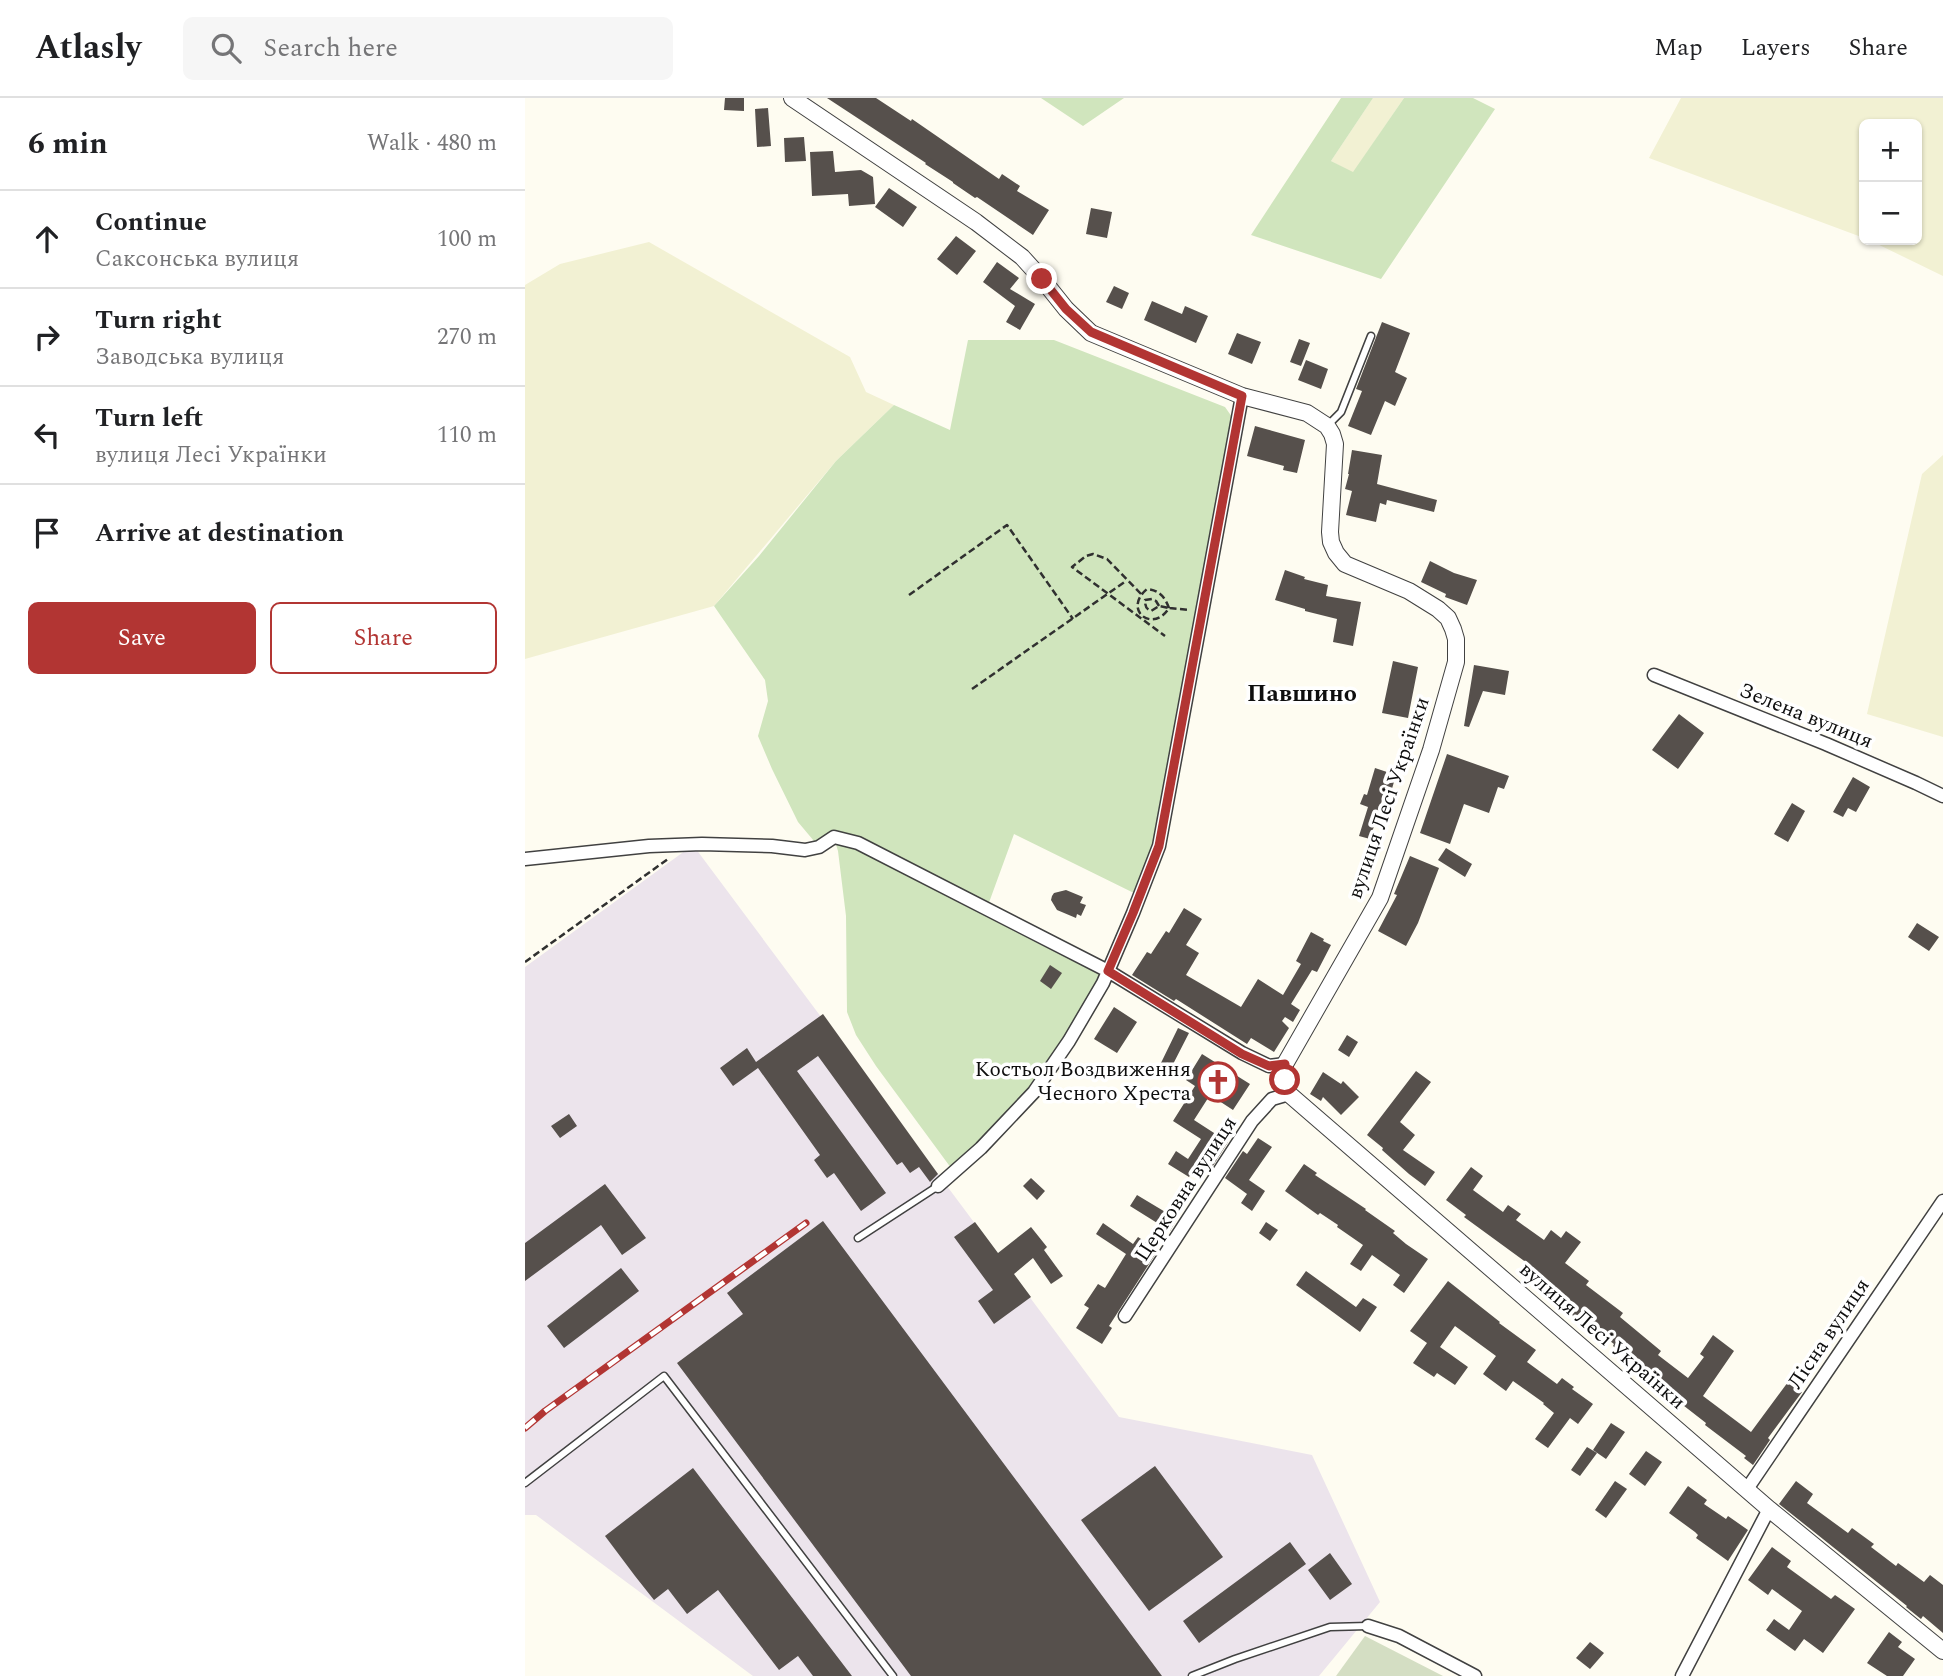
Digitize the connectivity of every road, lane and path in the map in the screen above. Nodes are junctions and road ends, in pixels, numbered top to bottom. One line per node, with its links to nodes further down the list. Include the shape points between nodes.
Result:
1 (792, 98): 3 (street, via 1022,257 1091,332)
2 (1371, 336): 4 (lane, via 1341,412)
3 (1242, 396): 4 (street, via 1307,413); 11 (street)
4 (1327, 426): 22 (street, вулиця Лесі Українки, via 1335,444 1330,532 1336,553 1345,564 1409,591 1448,618 1456,639 1456,662 1380,898)
5 (1126, 581): 6 (path); 6 (path, via 1107,559 1093,554 1072,567); 7 (path)
6 (1108, 594): 12 (path); 13 (path)
7 (1141, 594): 10 (path, via 1154,590); 12 (path, via 1137,609)
8 (909, 595): 13 (path, via 1007,525)
9 (1159, 606): 10 (path)
10 (1169, 608): 11 (path); 12 (path, via 1157,619)
11 (1202, 612): 21 (street, via 1159,846)
12 (1141, 617): 14 (path)
13 (1073, 618): 16 (path)
14 (1165, 636)
15 (1654, 675): 17 (street, Зелена вулиця)
16 (972, 689)
17 (1943, 796)
18 (688, 844): 19 (street); 20 (path); 21 (street, via 805,850 834,837 857,843)
19 (525, 859)
20 (525, 962)
21 (1108, 971): 22 (street, via 1242,1054 1269,1066); 24 (street, via 1034,1092)
22 (1285, 1064): 23 (street)
23 (1289, 1094): 27 (street, Церковна вулиця, via 1272,1099 1252,1121); 29 (street, вулиця Лесі Українки)
24 (938, 1186): 26 (lane)
25 (1943, 1201): 29 (street, Лісна вулиця)
26 (859, 1238)
27 (1125, 1316)
28 (525, 1483): 33 (lane, via 664,1376)
29 (1747, 1489): 30 (street, вулиця Лесі Українки)
30 (1769, 1509): 32 (street, вулиця Лесі Українки); 36 (street)
31 (1368, 1626): 34 (lane, via 1331,1627); 35 (street, via 1399,1636)
32 (1943, 1651)
33 (893, 1676)
34 (1192, 1676)
35 (1475, 1676)
36 (1682, 1676)

